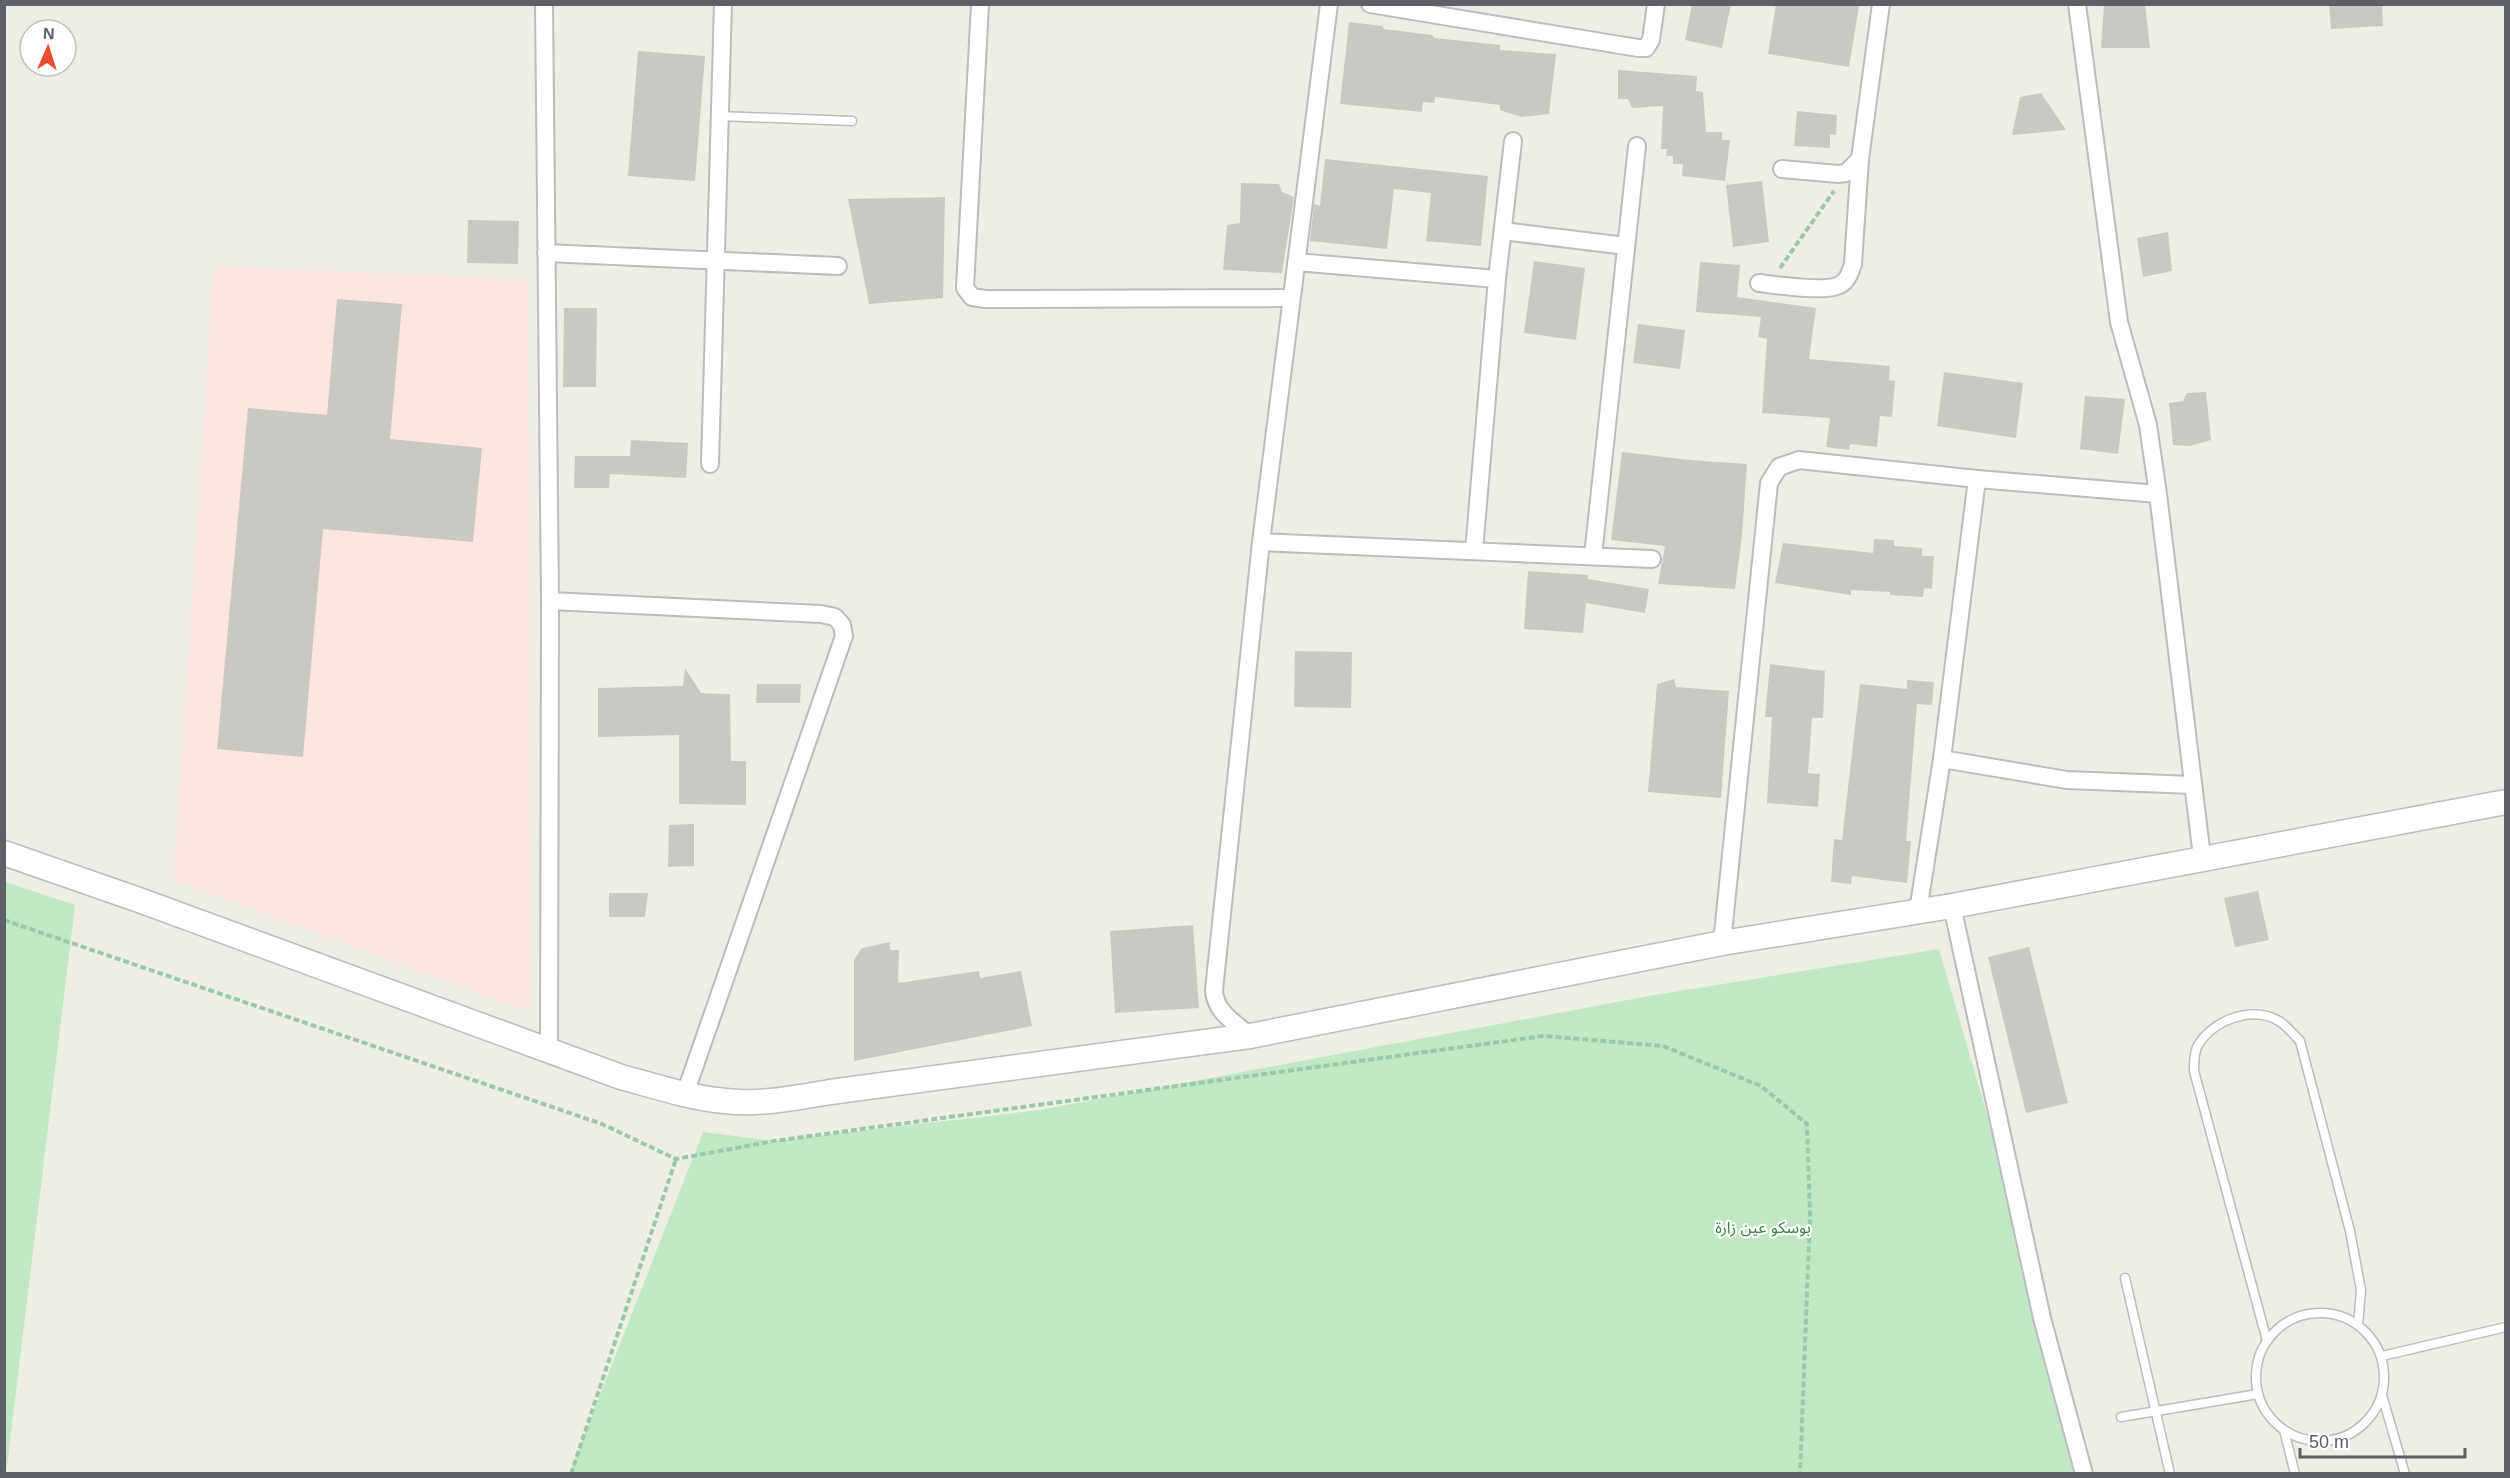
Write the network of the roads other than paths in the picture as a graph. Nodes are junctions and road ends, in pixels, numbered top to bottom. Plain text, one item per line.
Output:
1 (544, 4) edge
2 (723, 4) edge
3 (980, 4) edge
4 (1329, 4) edge
5 (1370, 4) edge
6 (1656, 4) edge
7 (1881, 4) edge
8 (2077, 4) edge
9 (719, 116) junction
10 (852, 121) dead end
11 (1513, 141) dead end
12 (1637, 146) dead end
13 (1860, 159) junction
14 (1782, 169) dead end
15 (1503, 231) junction
16 (1626, 246) junction
17 (546, 253) junction
18 (714, 260) junction
19 (1296, 262) junction
20 (838, 266) dead end
21 (1497, 279) junction
22 (1764, 284) road end
23 (1292, 298) junction
24 (710, 464) dead end
25 (1977, 479) junction
26 (2158, 494) junction
27 (1261, 542) junction
28 (1474, 551) junction
29 (1593, 556) junction
30 (1652, 559) dead end
31 (550, 601) junction
32 (1942, 759) junction
33 (2192, 785) junction
34 (2505, 802) edge
35 (4, 853) edge
36 (2202, 857) junction
37 (1952, 906) junction
38 (1918, 910) junction
39 (1722, 943) junction
40 (1250, 1036) junction
41 (549, 1052) junction
42 (685, 1094) junction
43 (2125, 1278) dead end
44 (2358, 1326) junction
45 (2505, 1327) edge
46 (2267, 1341) junction
47 (2382, 1356) junction
48 (2258, 1394) junction
49 (2382, 1395) junction
50 (2157, 1410) junction
51 (2121, 1417) dead end
52 (2284, 1430) junction
53 (2084, 1473) edge
54 (2170, 1473) edge
55 (2295, 1473) edge
56 (2405, 1473) edge

1 - 17 street
2 - 9 street
3 - 23 street
4 - 19 street
5 - 6 street
7 - 13 street
8 - 26 street
9 - 10 lane
9 - 18 street
11 - 15 street
12 - 16 street
13 - 14 street
13 - 22 street
15 - 16 street
15 - 21 street
16 - 29 street
17 - 18 street
17 - 31 street
18 - 20 street
18 - 24 street
19 - 21 street
19 - 23 street
21 - 28 street
23 - 27 street
25 - 26 street
25 - 32 street
25 - 39 street
26 - 33 street
27 - 28 street
27 - 40 street
28 - 29 street
29 - 30 street
31 - 41 street
31 - 42 street
32 - 33 street
32 - 38 street
33 - 36 street
34 - 36 main road
35 - 41 main road
36 - 37 main road
37 - 38 main road
37 - 53 street
38 - 39 main road
39 - 40 main road
40 - 42 main road
41 - 42 main road
43 - 50 lane
44 - 46 lane
44 - 46 lane
44 - 47 lane
45 - 47 lane
46 - 48 lane
47 - 49 lane
48 - 50 lane
48 - 52 lane
49 - 52 lane
49 - 56 lane
50 - 51 lane
50 - 54 lane
52 - 55 lane

